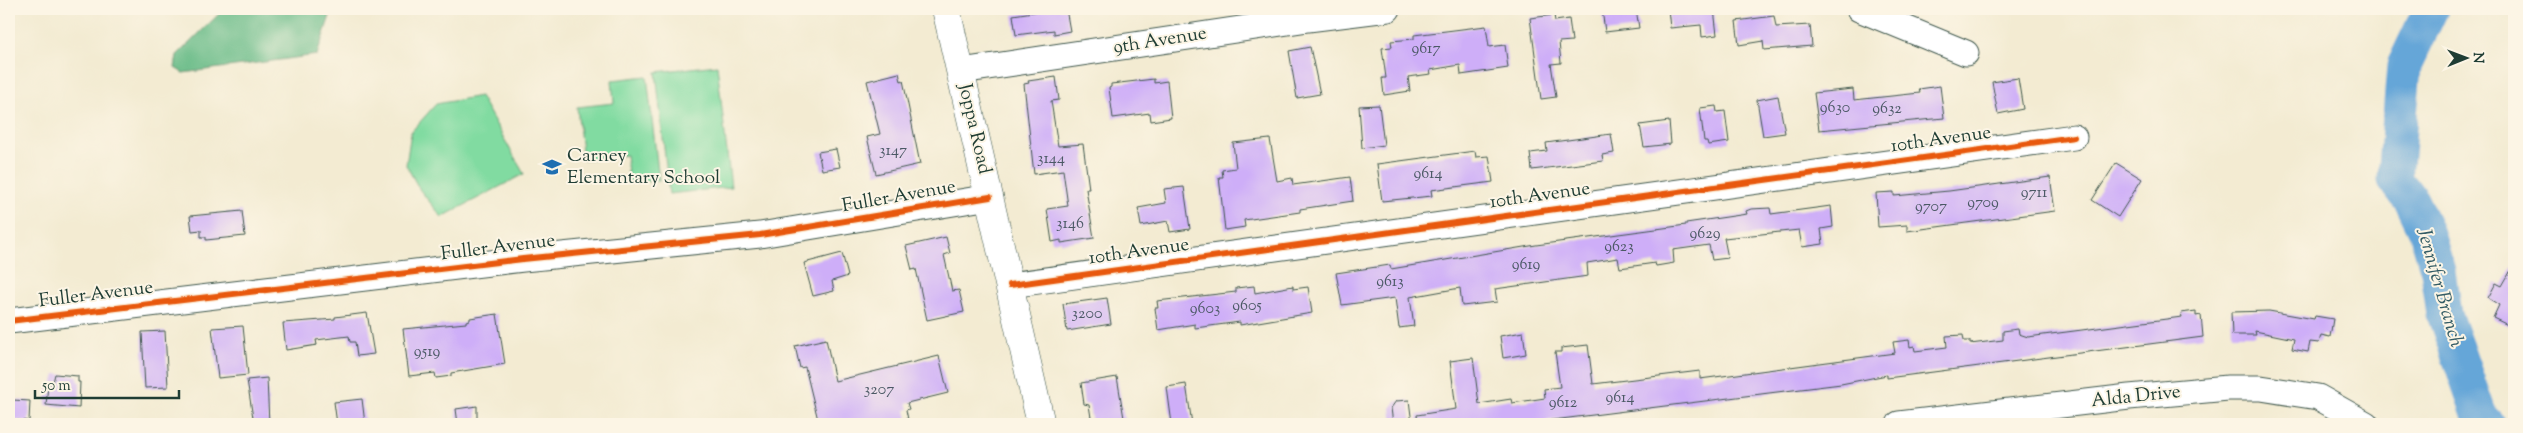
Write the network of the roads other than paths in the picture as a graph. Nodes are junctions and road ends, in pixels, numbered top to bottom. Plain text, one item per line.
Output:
1 (946, 9) edge
2 (1388, 9) edge
3 (1859, 9) edge
4 (1966, 53) dead end
5 (961, 71) junction
6 (2074, 137) dead end
7 (990, 197) junction
8 (1010, 285) junction
9 (9, 321) edge
10 (1041, 424) edge
11 (1899, 424) edge
12 (2366, 424) edge

1 - 5 main road, Joppa Road
2 - 5 street, 9th Avenue
3 - 4 street
5 - 7 main road, Joppa Road
6 - 8 street, 10th Avenue
7 - 8 main road, Joppa Road
7 - 9 street, Fuller Avenue
8 - 10 main road, Joppa Road
11 - 12 street, Alda Drive

